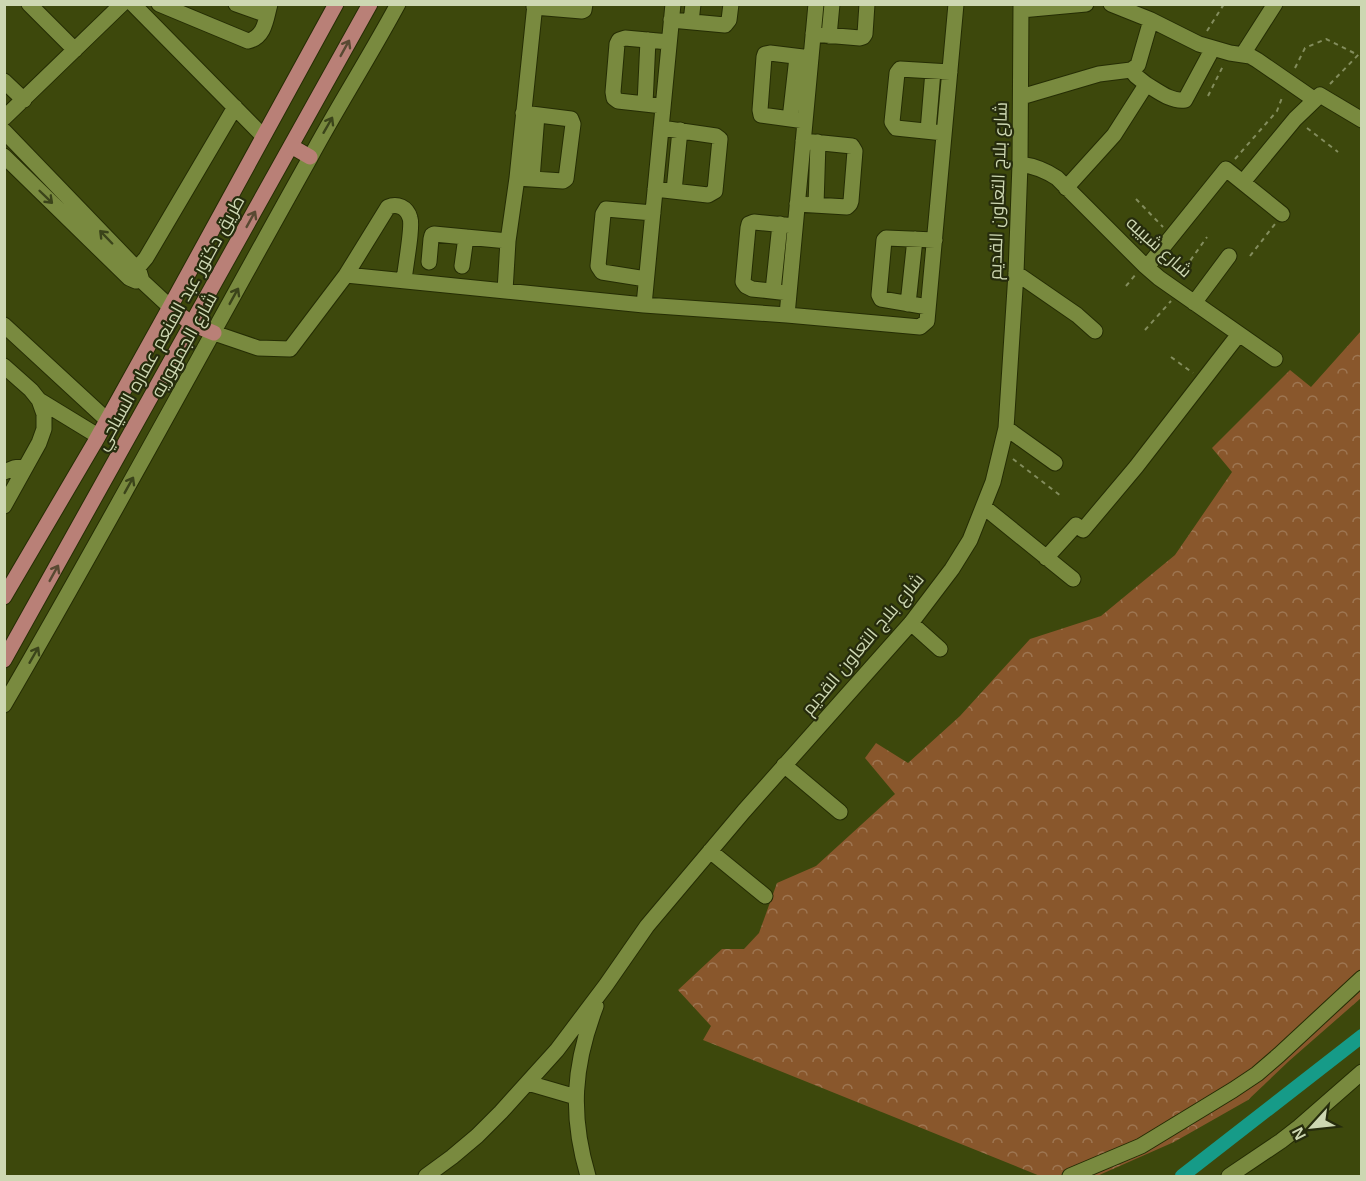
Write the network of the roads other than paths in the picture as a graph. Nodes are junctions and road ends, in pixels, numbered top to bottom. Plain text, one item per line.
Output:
1 (29, 4) edge
2 (122, 4) edge
3 (133, 4) edge
4 (159, 4) edge
5 (236, 4) edge
6 (336, 4) edge
7 (370, 4) edge
8 (398, 4) edge
9 (585, 4) edge
10 (673, 4) edge
11 (693, 4) edge
12 (731, 4) edge
13 (816, 4) edge
14 (832, 4) edge
15 (867, 4) edge
16 (956, 4) edge
17 (1086, 4) edge
18 (1111, 4) edge
19 (1275, 4) edge
20 (535, 6) edge
21 (1021, 7) edge
22 (268, 10) edge
23 (671, 20) junction
24 (1152, 20) junction
25 (691, 22) junction
26 (813, 34) junction
27 (830, 36) junction
28 (648, 40) junction
29 (669, 42) junction
30 (1206, 46) junction
31 (75, 50) junction
32 (1236, 53) junction
33 (804, 57) junction
34 (933, 70) junction
35 (1131, 70) junction
36 (950, 72) junction
37 (4, 81) edge
38 (1146, 84) junction
39 (1021, 97) junction
40 (1317, 97) junction
41 (24, 100) junction
42 (645, 104) junction
43 (663, 106) junction
44 (235, 107) junction
45 (530, 114) junction
46 (4, 118) edge
47 (797, 120) junction
48 (1362, 120) edge
49 (661, 128) junction
50 (680, 130) junction
51 (4, 131) edge
52 (928, 131) junction
53 (944, 133) junction
54 (263, 136) junction
55 (811, 141) junction
56 (291, 146) junction
57 (4, 156) edge
58 (310, 157) junction
59 (1020, 164) junction
60 (524, 179) junction
61 (1243, 182) junction
62 (1066, 188) junction
63 (655, 189) junction
64 (674, 191) junction
65 (797, 204) junction
66 (816, 205) junction
67 (652, 213) junction
68 (1282, 214) road end
69 (788, 225) junction
70 (466, 237) junction
71 (915, 239) junction
72 (935, 240) junction
73 (508, 241) junction
74 (1229, 256) dead end
75 (429, 262) dead end
76 (462, 266) dead end
77 (1147, 267) junction
78 (1016, 273) junction
79 (346, 275) junction
80 (136, 276) junction
81 (646, 279) junction
82 (404, 281) junction
83 (504, 291) junction
84 (773, 291) junction
85 (789, 293) junction
86 (1194, 303) junction
87 (908, 304) junction
88 (644, 305) junction
89 (170, 307) junction
90 (928, 307) junction
91 (787, 315) junction
92 (192, 324) junction
93 (4, 325) edge
94 (1095, 331) dead end
95 (214, 333) junction
96 (1239, 334) junction
97 (1275, 359) dead end
98 (4, 366) edge
99 (39, 400) junction
100 (107, 420) junction
101 (1006, 428) junction
102 (96, 439) junction
103 (120, 455) junction
104 (1055, 463) dead end
105 (27, 466) junction
106 (4, 472) edge
107 (4, 506) edge
108 (984, 507) junction
109 (1046, 558) junction
110 (1073, 579) dead end
111 (4, 597) edge
112 (911, 623) junction
113 (940, 650) dead end
114 (4, 660) edge
115 (4, 705) edge
116 (784, 765) junction
117 (840, 812) dead end
118 (710, 851) junction
119 (765, 896) dead end
120 (1362, 978) edge
121 (606, 985) junction
122 (1362, 1072) edge
123 (528, 1083) junction
124 (576, 1097) junction
125 (426, 1176) edge
126 (588, 1176) edge
127 (1071, 1176) edge
128 (1229, 1176) edge

1 - 31 street
2 - 31 street
3 - 44 street
4 - 22 street
5 - 22 street
6 - 54 main road, طريق دكتور عبد المنعم عماره السياحي
56 -> 7 main road, طريق دكتور عبد المنعم عماره السياحي
58 -> 8 street, شارع الجمهوريه
9 - 20 street
10 - 23 street
11 - 25 street
12 - 25 street
13 - 26 street
14 - 27 street
15 - 27 street
16 - 36 street
17 - 21 street
18 - 24 street
19 - 32 street
20 - 45 street
21 - 39 street, شارع بلاج التعاون القديم
23 - 25 street
23 - 29 street
24 - 30 street
24 - 35 street
26 - 27 street
26 - 33 street
28 - 29 street
28 - 42 street
28 - 42 street
29 - 43 street
30 - 32 street
30 - 38 street
31 - 41 street
32 - 40 street
33 - 47 street
33 - 47 street
34 - 36 street
34 - 52 street
34 - 52 street
35 - 38 street
35 - 39 street
36 - 53 street
37 - 41 street
38 - 62 street
39 - 59 street, شارع بلاج التعاون القديم
40 - 48 street
40 - 61 street
41 - 46 street
42 - 43 street
43 - 49 street
44 - 54 street
44 - 80 street
45 - 60 street
45 - 60 street
47 - 55 street
49 - 50 street
49 - 63 street
50 - 64 street
50 - 64 street
80 -> 51 street
52 - 53 street
53 - 72 street
54 - 89 main road, طريق دكتور عبد المنعم عماره السياحي
55 - 65 street
55 - 66 street
55 - 66 street
56 - 58 main road
92 -> 56 main road, طريق دكتور عبد المنعم عماره السياحي
57 -> 80 street
95 -> 58 street, شارع الجمهوريه
59 - 62 street, شارع شبيبه
59 - 78 street, شارع بلاج التعاون القديم
60 - 73 street
61 - 68 street
61 - 77 street
62 - 77 street, شارع شبيبه
63 - 64 street
63 - 67 street
65 - 66 street
65 - 69 street
67 - 81 street
67 - 81 street
69 - 84 street
69 - 84 street
69 - 85 street
70 - 73 street
70 - 75 street
70 - 76 street
71 - 72 street
71 - 87 street
71 - 87 street
72 - 90 street
73 - 83 street
74 - 86 street
77 - 86 street, شارع شبيبه
78 - 94 street
78 - 101 street, شارع بلاج التعاون القديم
79 - 82 street
79 - 82 street
79 - 95 street
80 - 89 street
81 - 88 street
82 - 83 street
83 - 88 street
84 - 85 street
85 - 91 street
86 - 96 street, شارع شبيبه
87 - 90 street
88 - 91 street
89 - 92 main road
89 - 100 main road, طريق دكتور عبد المنعم عماره السياحي
90 - 91 street
92 - 95 main road
92 - 103 main road, طريق دكتور عبد المنعم عماره السياحي
93 - 100 street
115 -> 95 street, شارع الجمهوريه
96 - 97 street, شارع شبيبه
96 - 109 street
98 - 99 street
99 - 102 street
99 - 105 street
100 - 102 main road, طريق دكتور عبد المنعم عماره السياحي
101 - 104 street
101 - 108 street, شارع بلاج التعاون القديم
102 - 103 main road
102 - 111 main road, طريق دكتور عبد المنعم عماره السياحي
114 -> 103 main road, طريق دكتور عبد المنعم عماره السياحي
105 - 106 street
105 - 107 street
108 - 109 street
108 - 112 street, شارع بلاج التعاون القديم
109 - 110 street
112 - 113 street
112 - 116 street, شارع بلاج التعاون القديم
116 - 117 street
116 - 118 street, شارع بلاج التعاون القديم
118 - 119 street
118 - 121 street, شارع بلاج التعاون القديم
120 - 127 street
121 - 123 street, شارع بلاج التعاون القديم
121 - 124 street
122 - 128 street
123 - 124 street
123 - 125 street, شارع بلاج التعاون القديم
124 - 126 street

